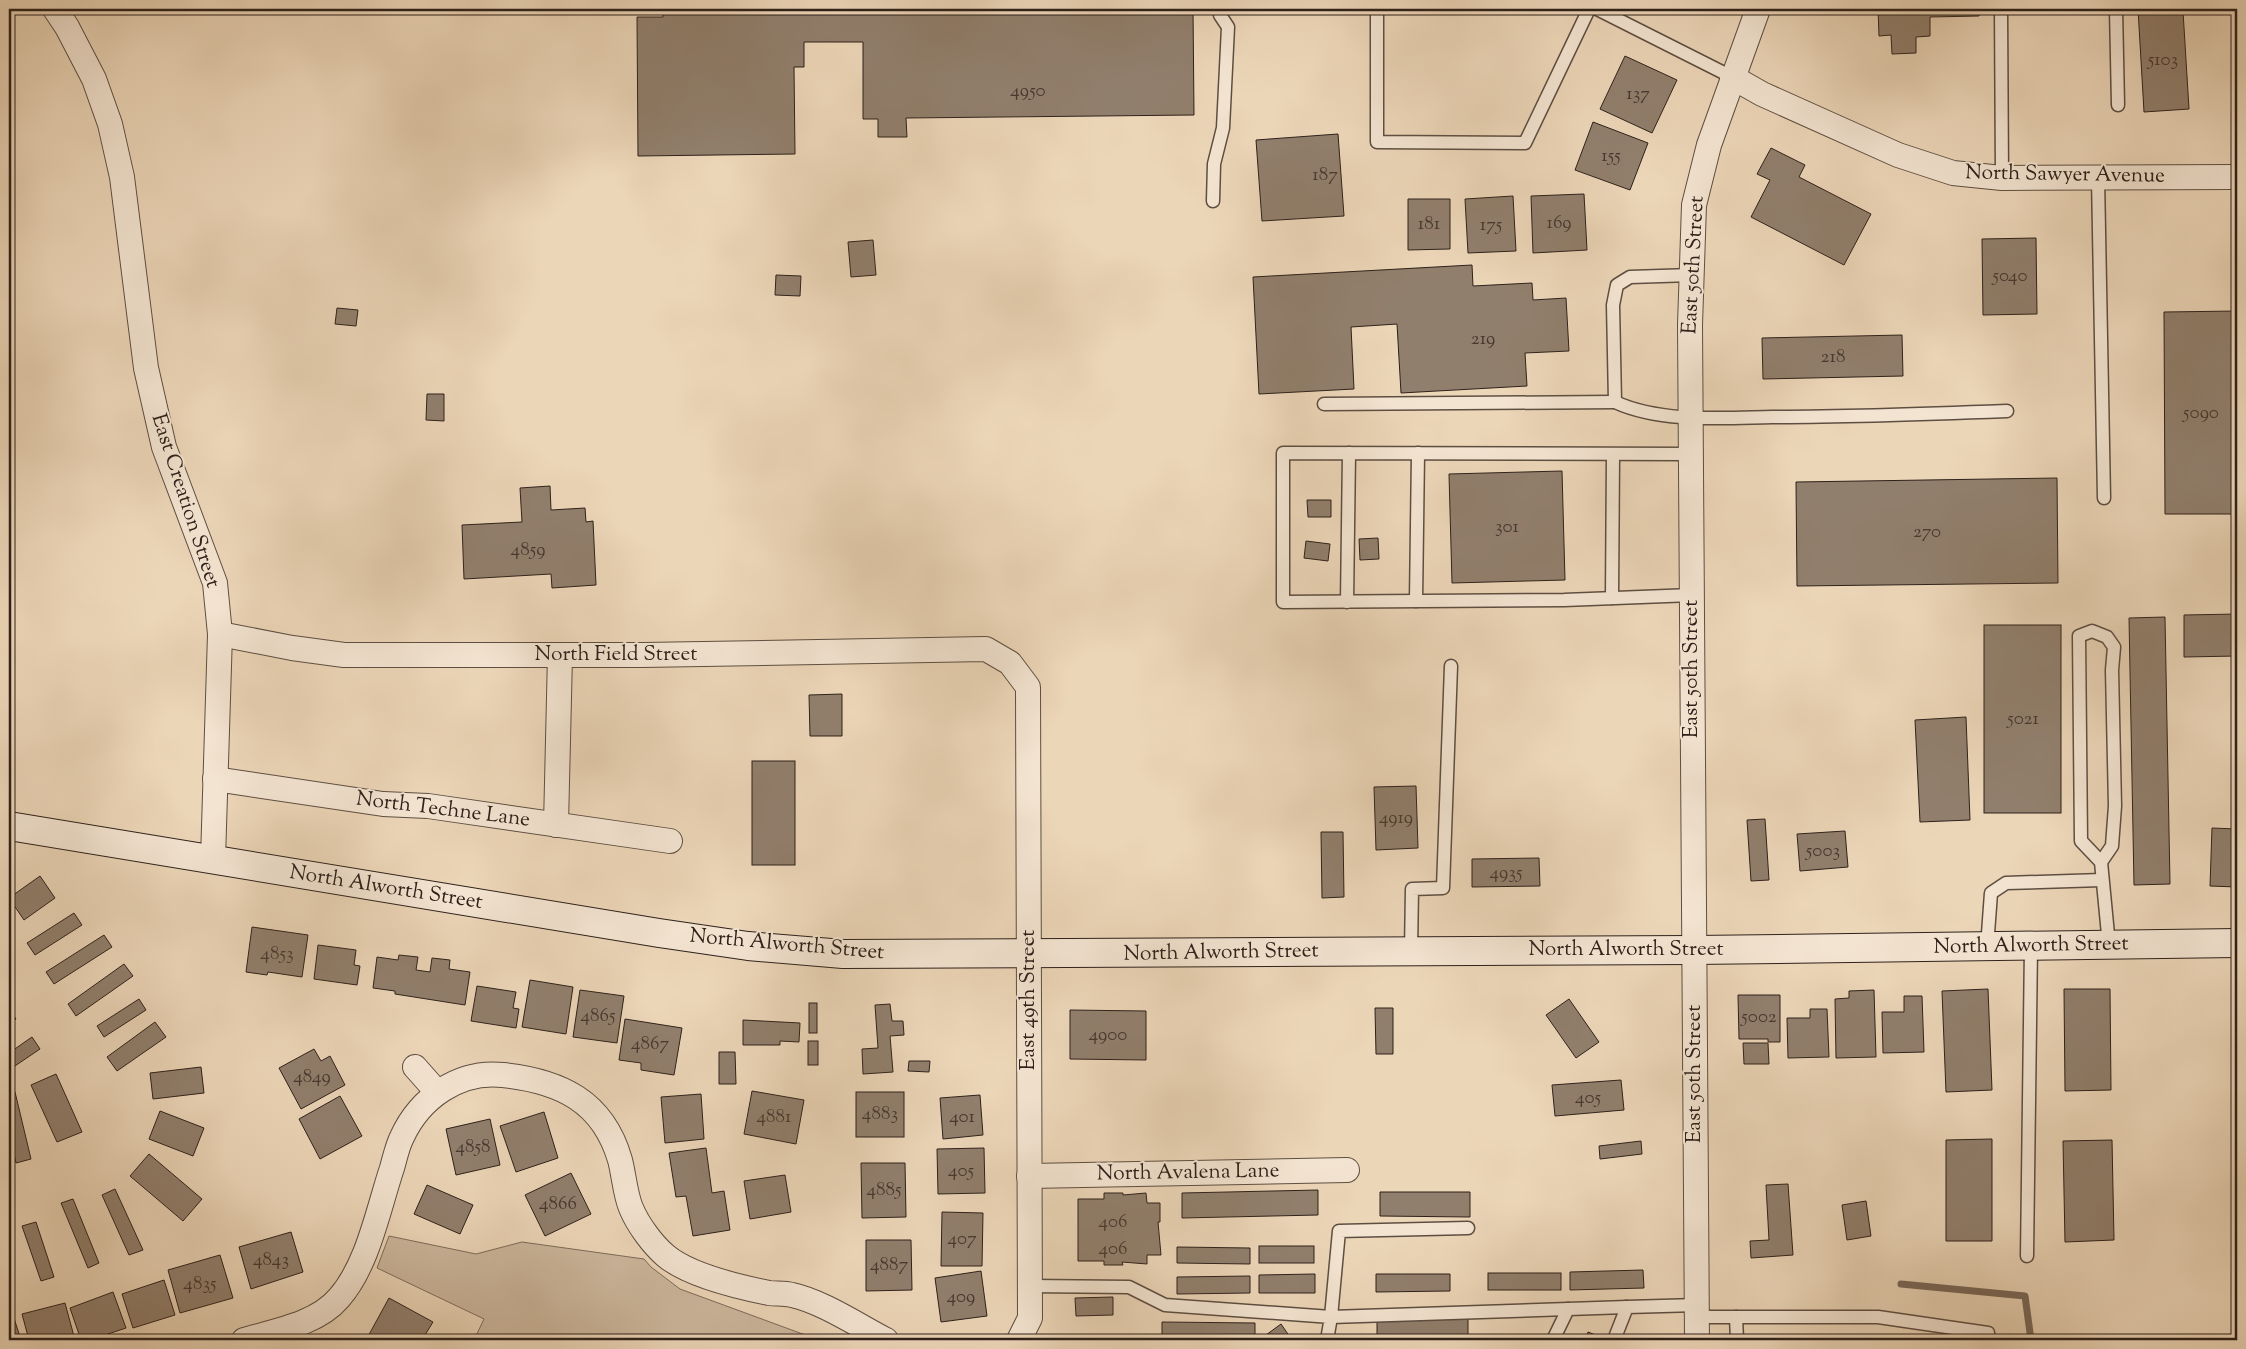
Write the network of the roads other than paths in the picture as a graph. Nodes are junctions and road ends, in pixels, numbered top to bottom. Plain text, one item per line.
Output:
1 (55, 9) edge
2 (1220, 9) edge
3 (1377, 9) edge
4 (1589, 9) edge
5 (1597, 9) edge
6 (1758, 9) edge
7 (2001, 9) edge
8 (2116, 9) edge
9 (1732, 77) junction
10 (2118, 105) dead end
11 (2237, 176) edge
12 (2002, 178) junction
13 (2098, 178) junction
14 (1213, 200) dead end
15 (1692, 275) junction
16 (1615, 402) junction
17 (1324, 404) dead end
18 (2007, 412) dead end
19 (1690, 418) junction
20 (1349, 453) junction
21 (1418, 453) junction
22 (1691, 454) junction
23 (1613, 455) junction
24 (2104, 498) dead end
25 (1692, 595) junction
26 (1612, 598) junction
27 (1416, 601) junction
28 (1347, 602) junction
29 (220, 634) junction
30 (560, 655) junction
31 (1010, 663) joint
32 (1451, 666) dead end
33 (216, 779) junction
34 (556, 824) junction
35 (9, 826) edge
36 (670, 841) dead end
37 (212, 859) junction
38 (2101, 862) junction
39 (2102, 880) junction
40 (2237, 943) edge
41 (2109, 945) junction
42 (1987, 946) junction
43 (2030, 946) junction
44 (1411, 950) junction
45 (1694, 950) junction
46 (1029, 955) junction
47 (415, 1067) dead end
48 (437, 1092) junction
49 (1347, 1170) dead end
50 (1029, 1176) junction
51 (1468, 1228) dead end
52 (2027, 1256) dead end
53 (1030, 1286) junction
54 (1627, 1307) junction
55 (1568, 1309) junction
56 (1697, 1311) junction
57 (1331, 1317) junction
58 (1736, 1317) junction
59 (244, 1340) edge
60 (886, 1340) edge
61 (1019, 1340) edge
62 (1327, 1340) edge
63 (1553, 1340) edge
64 (1614, 1340) edge
65 (1697, 1340) edge
66 (1737, 1340) edge
67 (1989, 1340) edge

1 - 29 street, East Creation Street
2 - 14 lane
3 - 4 lane
5 - 9 lane
6 - 9 street, East 50th Street
7 - 12 lane
8 - 10 lane
9 - 12 street, North Sawyer Avenue
9 - 15 street, East 50th Street
11 - 13 street, North Sawyer Avenue
12 - 13 street, North Sawyer Avenue
13 - 24 lane
15 - 16 lane
15 - 19 street, East 50th Street
16 - 17 lane
16 - 19 lane
18 - 19 lane
19 - 22 street, East 50th Street
20 - 21 lane
20 - 28 lane
20 - 28 lane
21 - 23 lane
21 - 27 lane
22 - 23 lane
22 - 25 street, East 50th Street
23 - 26 lane
25 - 26 lane
25 - 45 street, East 50th Street
26 - 27 lane
27 - 28 lane
29 - 30 street, North Field Street
29 - 33 street, East Creation Street
30 - 31 street, North Field Street
30 - 34 street
31 - 46 street, East 49th Street
32 - 44 lane
33 - 34 street, North Techne Lane
33 - 37 street, East Creation Street
34 - 36 street, North Techne Lane
35 - 37 street, North Alworth Street
37 - 46 street, North Alworth Street
38 - 38 lane
38 - 39 lane
39 - 41 lane
39 - 42 lane
40 - 41 street, North Alworth Street
41 - 43 street, North Alworth Street
42 - 43 street, North Alworth Street
42 - 45 street, North Alworth Street
43 - 52 lane
44 - 45 street, North Alworth Street
44 - 46 street, North Alworth Street
45 - 56 street, East 50th Street
46 - 50 street, East 49th Street
47 - 48 street
48 - 59 street
48 - 60 street
49 - 50 street, North Avalena Lane
50 - 53 street, East 49th Street
51 - 57 lane
53 - 57 lane
53 - 61 street, East 49th Street
54 - 55 lane
54 - 56 lane
54 - 64 lane
55 - 57 lane
55 - 63 lane
56 - 58 lane
56 - 65 street, East 50th Street
57 - 62 lane
58 - 66 lane
58 - 67 lane

